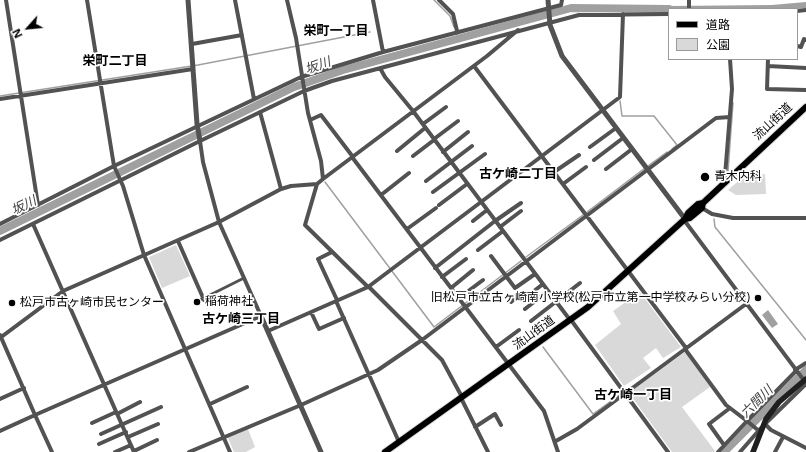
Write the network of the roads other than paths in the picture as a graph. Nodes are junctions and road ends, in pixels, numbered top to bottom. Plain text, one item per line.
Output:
1 (6, 0) edge
2 (87, 0) edge
3 (188, 0) edge
4 (235, 0) edge
5 (287, 0) edge
6 (373, 0) edge
7 (439, 0) edge
8 (548, 0) edge
9 (562, 0) edge
10 (548, 9) junction
11 (624, 14) junction
12 (668, 14) edge
13 (549, 21) junction
14 (518, 30) junction
15 (457, 31) junction
16 (242, 35) junction
17 (806, 40) edge
18 (192, 44) junction
19 (798, 46) edge
20 (383, 52) junction
21 (730, 60) edge
22 (768, 60) edge
23 (474, 66) junction
24 (768, 66) junction
25 (193, 67) junction
26 (380, 68) junction
27 (806, 68) edge
28 (301, 78) junction
29 (100, 81) junction
30 (304, 90) junction
31 (806, 90) edge
32 (20, 94) junction
33 (0, 99) edge
34 (254, 100) junction
35 (446, 107) dead end
36 (806, 107) edge
37 (602, 110) junction
38 (413, 111) junction
39 (260, 112) junction
40 (730, 117) junction
41 (310, 120) junction
42 (458, 121) dead end
43 (424, 126) junction
44 (198, 127) junction
45 (616, 128) junction
46 (468, 132) dead end
47 (623, 138) junction
48 (200, 140) junction
49 (434, 140) junction
50 (472, 146) dead end
51 (590, 147) dead end
52 (632, 150) junction
53 (397, 151) dead end
54 (443, 152) junction
55 (485, 154) dead end
56 (579, 155) dead end
57 (413, 156) dead end
58 (542, 156) junction
59 (352, 157) junction
60 (594, 160) dead end
61 (451, 162) junction
62 (114, 166) junction
63 (586, 167) dead end
64 (606, 168) dead end
65 (647, 170) junction
66 (554, 172) junction
67 (409, 173) dead end
68 (459, 173) junction
69 (323, 179) junction
70 (120, 180) junction
71 (728, 180) junction
72 (426, 181) dead end
73 (317, 184) junction
74 (467, 184) junction
75 (563, 184) junction
76 (281, 189) junction
77 (433, 192) dead end
78 (381, 195) junction
79 (481, 202) junction
80 (521, 203) dead end
81 (38, 205) junction
82 (702, 205) junction
83 (487, 210) junction
84 (521, 210) dead end
85 (587, 216) junction
86 (806, 218) edge
87 (684, 220) junction
88 (473, 221) dead end
89 (495, 221) junction
90 (219, 222) junction
91 (0, 224) edge
92 (33, 224) junction
93 (500, 227) junction
94 (407, 229) junction
95 (503, 231) junction
96 (0, 240) edge
97 (178, 241) junction
98 (420, 247) junction
99 (478, 250) dead end
100 (332, 252) junction
101 (144, 255) junction
102 (491, 256) dead end
103 (466, 259) dead end
104 (526, 262) junction
105 (436, 268) junction
106 (474, 270) dead end
107 (629, 271) junction
108 (535, 274) junction
109 (442, 277) junction
110 (506, 277) junction
111 (244, 278) junction
112 (483, 280) dead end
113 (580, 283) dead end
114 (542, 284) junction
115 (368, 287) junction
116 (450, 288) junction
117 (63, 290) junction
118 (548, 291) junction
119 (459, 298) junction
120 (202, 300) joint
121 (336, 301) junction
122 (511, 302) dead end
123 (556, 302) junction
124 (746, 304) junction
125 (466, 307) junction
126 (525, 309) dead end
127 (311, 312) junction
128 (261, 316) junction
129 (344, 318) junction
130 (570, 320) junction
131 (531, 321) dead end
132 (519, 330) dead end
133 (268, 331) junction
134 (0, 337) edge
135 (422, 340) junction
136 (496, 347) junction
137 (185, 349) junction
138 (686, 349) junction
139 (806, 363) edge
140 (509, 364) junction
141 (796, 370) junction
142 (370, 374) junction
143 (805, 381) edge
144 (105, 385) junction
145 (248, 387) dead end
146 (24, 388) junction
147 (624, 394) junction
148 (461, 397) junction
149 (0, 399) edge
150 (140, 402) dead end
151 (210, 404) junction
152 (301, 405) junction
153 (161, 408) dead end
154 (730, 408) junction
155 (117, 413) junction
156 (35, 415) junction
157 (748, 421) junction
158 (92, 423) dead end
159 (158, 424) dead end
160 (502, 424) dead end
161 (765, 424) junction
162 (122, 425) junction
163 (475, 427) junction
164 (758, 430) junction
165 (0, 431) edge
166 (126, 432) junction
167 (101, 434) dead end
168 (128, 437) junction
169 (224, 437) junction
170 (783, 437) junction
171 (158, 440) dead end
172 (556, 441) junction
173 (399, 442) junction
174 (99, 444) dead end
175 (131, 445) junction
176 (724, 445) junction
177 (806, 448) edge
178 (134, 451) edge
179 (52, 452) edge
180 (115, 452) edge
181 (189, 452) edge
182 (230, 452) edge
183 (322, 452) edge
184 (385, 452) edge
185 (488, 452) edge
186 (558, 452) edge
187 (668, 452) edge
188 (718, 452) edge
189 (740, 452) edge
190 (753, 452) edge
191 (775, 452) edge

1 - 32 street
2 - 29 street
3 - 18 street
4 - 16 street
5 - 28 street
6 - 20 street
7 - 15 street
8 - 10 street
9 - 10 street
10 - 13 street
10 - 15 street
11 - 12 street
11 - 13 street
11 - 37 street
13 - 14 street
13 - 37 street
14 - 23 street
14 - 26 street
15 - 20 street
16 - 18 street
16 - 34 street
17 - 19 street
18 - 25 street
20 - 28 street
21 - 40 street
22 - 24 street
23 - 38 street
23 - 58 street
24 - 27 street
24 - 31 street
25 - 29 street
25 - 44 street
26 - 30 street
26 - 38 street
28 - 30 street
28 - 34 street
29 - 32 street
29 - 62 street
30 - 39 street
30 - 41 street
32 - 33 street
32 - 81 street
34 - 44 street
35 - 43 street
36 - 71 main road, 流山街道
37 - 45 street
37 - 58 street
38 - 43 street
38 - 59 street
39 - 48 street
39 - 76 street
40 - 65 street
40 - 71 street
41 - 59 street
41 - 69 street
42 - 49 street
43 - 49 street
43 - 53 street
44 - 48 street
44 - 62 street
45 - 47 street
45 - 51 street
46 - 54 street
47 - 52 street
47 - 60 street
48 - 70 street
48 - 90 street
49 - 54 street
49 - 57 street
50 - 61 street
52 - 64 street
52 - 65 street
54 - 61 street
55 - 68 street
56 - 66 street
58 - 66 street
58 - 79 street
59 - 69 street
59 - 78 street
61 - 68 street
61 - 72 street
62 - 70 street
62 - 81 street
63 - 75 street
65 - 85 street
65 - 87 street
66 - 75 street
67 - 78 street
68 - 74 street
68 - 77 street
69 - 73 street
70 - 92 street
70 - 101 street
71 - 82 main road, 流山街道
73 - 76 street
73 - 100 street
74 - 79 street
74 - 94 street
75 - 85 street
76 - 90 street
78 - 94 street
79 - 83 street
79 - 98 street
80 - 89 street
81 - 91 street
82 - 86 street
82 - 87 main road, 流山街道
83 - 88 street
83 - 89 street
84 - 93 street
85 - 104 street
85 - 107 street
87 - 107 main road, 流山街道
87 - 124 street
89 - 93 street
89 - 105 street
90 - 97 street
90 - 111 street
92 - 96 street
92 - 117 street
93 - 95 street
94 - 98 street
95 - 99 street
95 - 104 street
97 - 101 street
97 - 120 street
98 - 105 street
98 - 115 street
100 - 115 street
100 - 121 street
101 - 117 street
101 - 137 street
102 - 110 street
103 - 109 street
104 - 108 street
104 - 110 street
105 - 109 street
106 - 116 street
107 - 130 main road, 流山街道
107 - 138 street
108 - 110 street
108 - 114 street
109 - 116 street
110 - 125 street
111 - 120 street
111 - 128 street
112 - 119 street
113 - 123 street
114 - 118 street
114 - 122 street
115 - 121 street
115 - 135 street
116 - 119 street
117 - 134 street
117 - 144 street
118 - 123 street
118 - 126 street
119 - 125 street
121 - 127 street
121 - 129 street
123 - 130 street
123 - 131 street
124 - 138 street
124 - 141 street
125 - 135 street
125 - 136 street
127 - 129 street
127 - 133 street
128 - 133 street
128 - 137 street
129 - 142 street
130 - 140 main road, 流山街道
130 - 147 street
132 - 136 street
133 - 152 street
134 - 146 street
135 - 142 street
135 - 148 street
136 - 140 street
137 - 144 street
137 - 151 street
138 - 147 street
138 - 154 street
139 - 141 street
140 - 148 main road, 流山街道
140 - 172 street
141 - 143 street
141 - 157 street
142 - 152 street
142 - 173 street
143 - 161 street
143 - 190 main road, bridge
144 - 155 street
144 - 156 street
145 - 151 street
146 - 149 street
146 - 156 street
147 - 172 street
147 - 187 street
148 - 163 street
148 - 173 main road, 流山街道
150 - 155 street
151 - 169 street
152 - 169 street
152 - 183 street
153 - 162 street
154 - 157 street
154 - 176 street
155 - 158 street
155 - 162 street
156 - 165 street
156 - 179 street
157 - 164 street
157 - 176 street
159 - 168 street
160 - 163 street
161 - 164 street
161 - 170 street
162 - 166 street
162 - 167 street
163 - 185 street
164 - 189 street
166 - 168 street
166 - 174 street
168 - 175 street
169 - 181 street
169 - 182 street
170 - 177 street
170 - 191 street
171 - 178 street
172 - 186 street
173 - 184 main road, 流山街道
175 - 178 street
175 - 180 street
176 - 188 street

